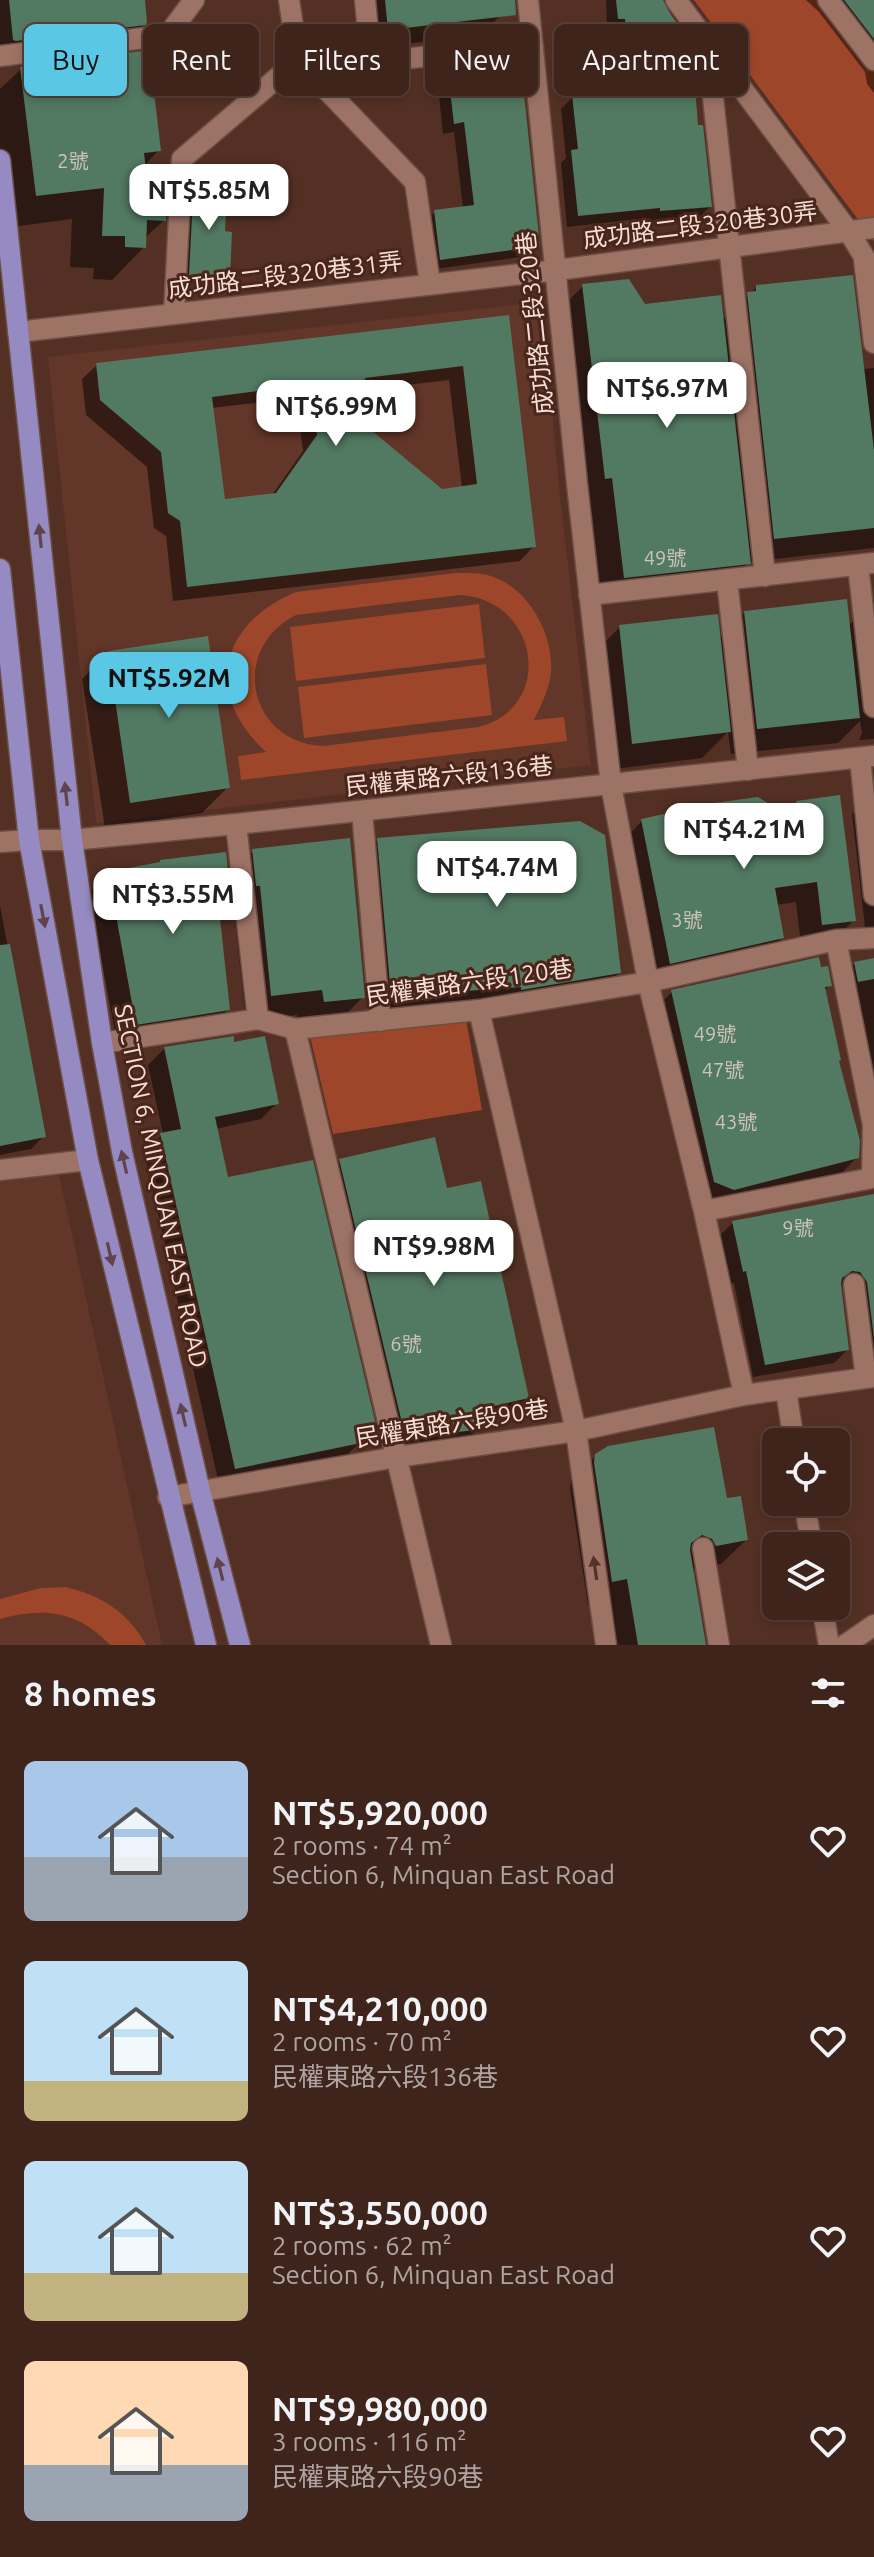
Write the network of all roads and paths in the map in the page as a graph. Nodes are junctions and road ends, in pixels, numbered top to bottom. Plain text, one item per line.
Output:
1 (194, 0) edge
2 (289, 0) edge
3 (365, 0) edge
4 (528, 0) edge
5 (676, 0) edge
6 (828, 0) edge
7 (293, 24) edge
8 (531, 24) edge
9 (694, 24) edge
10 (872, 54) edge
11 (0, 56) edge
12 (425, 57) edge
13 (275, 80) edge
14 (538, 93) edge
15 (333, 96) edge
16 (713, 96) edge
17 (747, 96) edge
18 (0, 160) edge
19 (874, 228) edge
20 (849, 232) junction
21 (730, 248) junction
22 (869, 266) edge
23 (557, 270) junction
24 (430, 284) junction
25 (174, 314) junction
26 (18, 332) junction
27 (874, 343) edge
28 (866, 564) edge
29 (0, 569) edge
30 (765, 576) junction
31 (727, 580) junction
32 (589, 595) junction
33 (874, 707) edge
34 (867, 757) edge
35 (748, 770) junction
36 (611, 785) junction
37 (362, 811) junction
38 (236, 824) junction
39 (29, 840) junction
40 (72, 840) junction
41 (0, 842) edge
42 (874, 895) edge
43 (874, 938) edge
44 (836, 940) junction
45 (648, 982) junction
46 (479, 1010) junction
47 (258, 1019) junction
48 (380, 1021) junction
49 (295, 1029) junction
50 (102, 1043) junction
51 (88, 1160) junction
52 (0, 1170) edge
53 (704, 1211) junction
54 (854, 1284) dead end
55 (870, 1378) edge
56 (786, 1390) junction
57 (744, 1395) junction
58 (792, 1428) edge
59 (576, 1431) junction
60 (397, 1457) junction
61 (200, 1491) junction
62 (168, 1497) junction
63 (703, 1548) dead end
64 (825, 1620) edge
65 (874, 1625) edge
66 (206, 1645) edge
67 (240, 1645) edge
68 (441, 1645) edge
69 (606, 1645) edge
70 (719, 1645) edge
71 (829, 1645) edge
72 (845, 1645) edge

1 - 11 street
2 - 7 street
3 - 12 street
4 - 8 street, 成功路二段320巷
5 - 9 street
6 - 10 street
13 - 25 street
14 - 23 street, 成功路二段320巷
15 - 24 street
16 - 21 street
17 - 20 street
18 - 26 main road, SECTION 6, MINQUAN EAST ROAD
19 - 20 street, 成功路二段320巷30弄
20 - 21 street, 成功路二段320巷30弄
20 - 22 street
21 - 23 street, 成功路二段320巷30弄
21 - 30 street
22 - 27 street
23 - 24 street, 成功路二段320巷31弄
23 - 32 street, 成功路二段320巷
24 - 25 street, 成功路二段320巷31弄
25 - 26 street, 成功路二段320巷31弄
40 -> 26 main road, SECTION 6, MINQUAN EAST ROAD
28 - 30 street
28 - 33 street
29 - 39 main road
30 - 31 street
31 - 32 street
31 - 35 street
32 - 36 street, 成功路二段320巷
34 - 35 street, 民權東路六段136巷
34 - 42 street
35 - 36 street, 民權東路六段136巷
36 - 37 street, 民權東路六段136巷
36 - 45 street, 成功路二段320巷
37 - 38 street, 民權東路六段136巷
37 - 48 street
38 - 40 street, 民權東路六段136巷
38 - 47 street
39 - 40 street, 民權東路六段136巷
39 - 41 street, 民權東路六段136巷
39 -> 51 main road
40 - 50 main road, SECTION 6, MINQUAN EAST ROAD
43 - 44 street, 民權東路六段120巷
44 - 45 street, 民權東路六段120巷
44 - 53 street
45 - 46 street, 民權東路六段120巷
45 - 53 street, 成功路二段320巷
46 - 48 street, 民權東路六段120巷
46 - 59 street
47 - 49 street, 民權東路六段120巷
47 - 50 street, 民權東路六段120巷
48 - 49 street, 民權東路六段120巷
49 - 60 street
61 -> 50 main road, SECTION 6, MINQUAN EAST ROAD
51 - 52 street
51 -> 62 main road
53 - 57 street, 成功路二段320巷
54 - 55 street
55 - 56 street, 民權東路六段90巷
56 - 57 street, 民權東路六段90巷
56 - 58 street
57 - 59 street, 民權東路六段90巷
59 - 60 street, 民權東路六段90巷
69 -> 59 street
60 - 61 street, 民權東路六段90巷
60 - 68 street
61 - 62 street, 民權東路六段90巷
67 -> 61 main road, SECTION 6, MINQUAN EAST ROAD
62 - 66 main road
63 - 70 street
64 - 71 street
65 - 72 street

